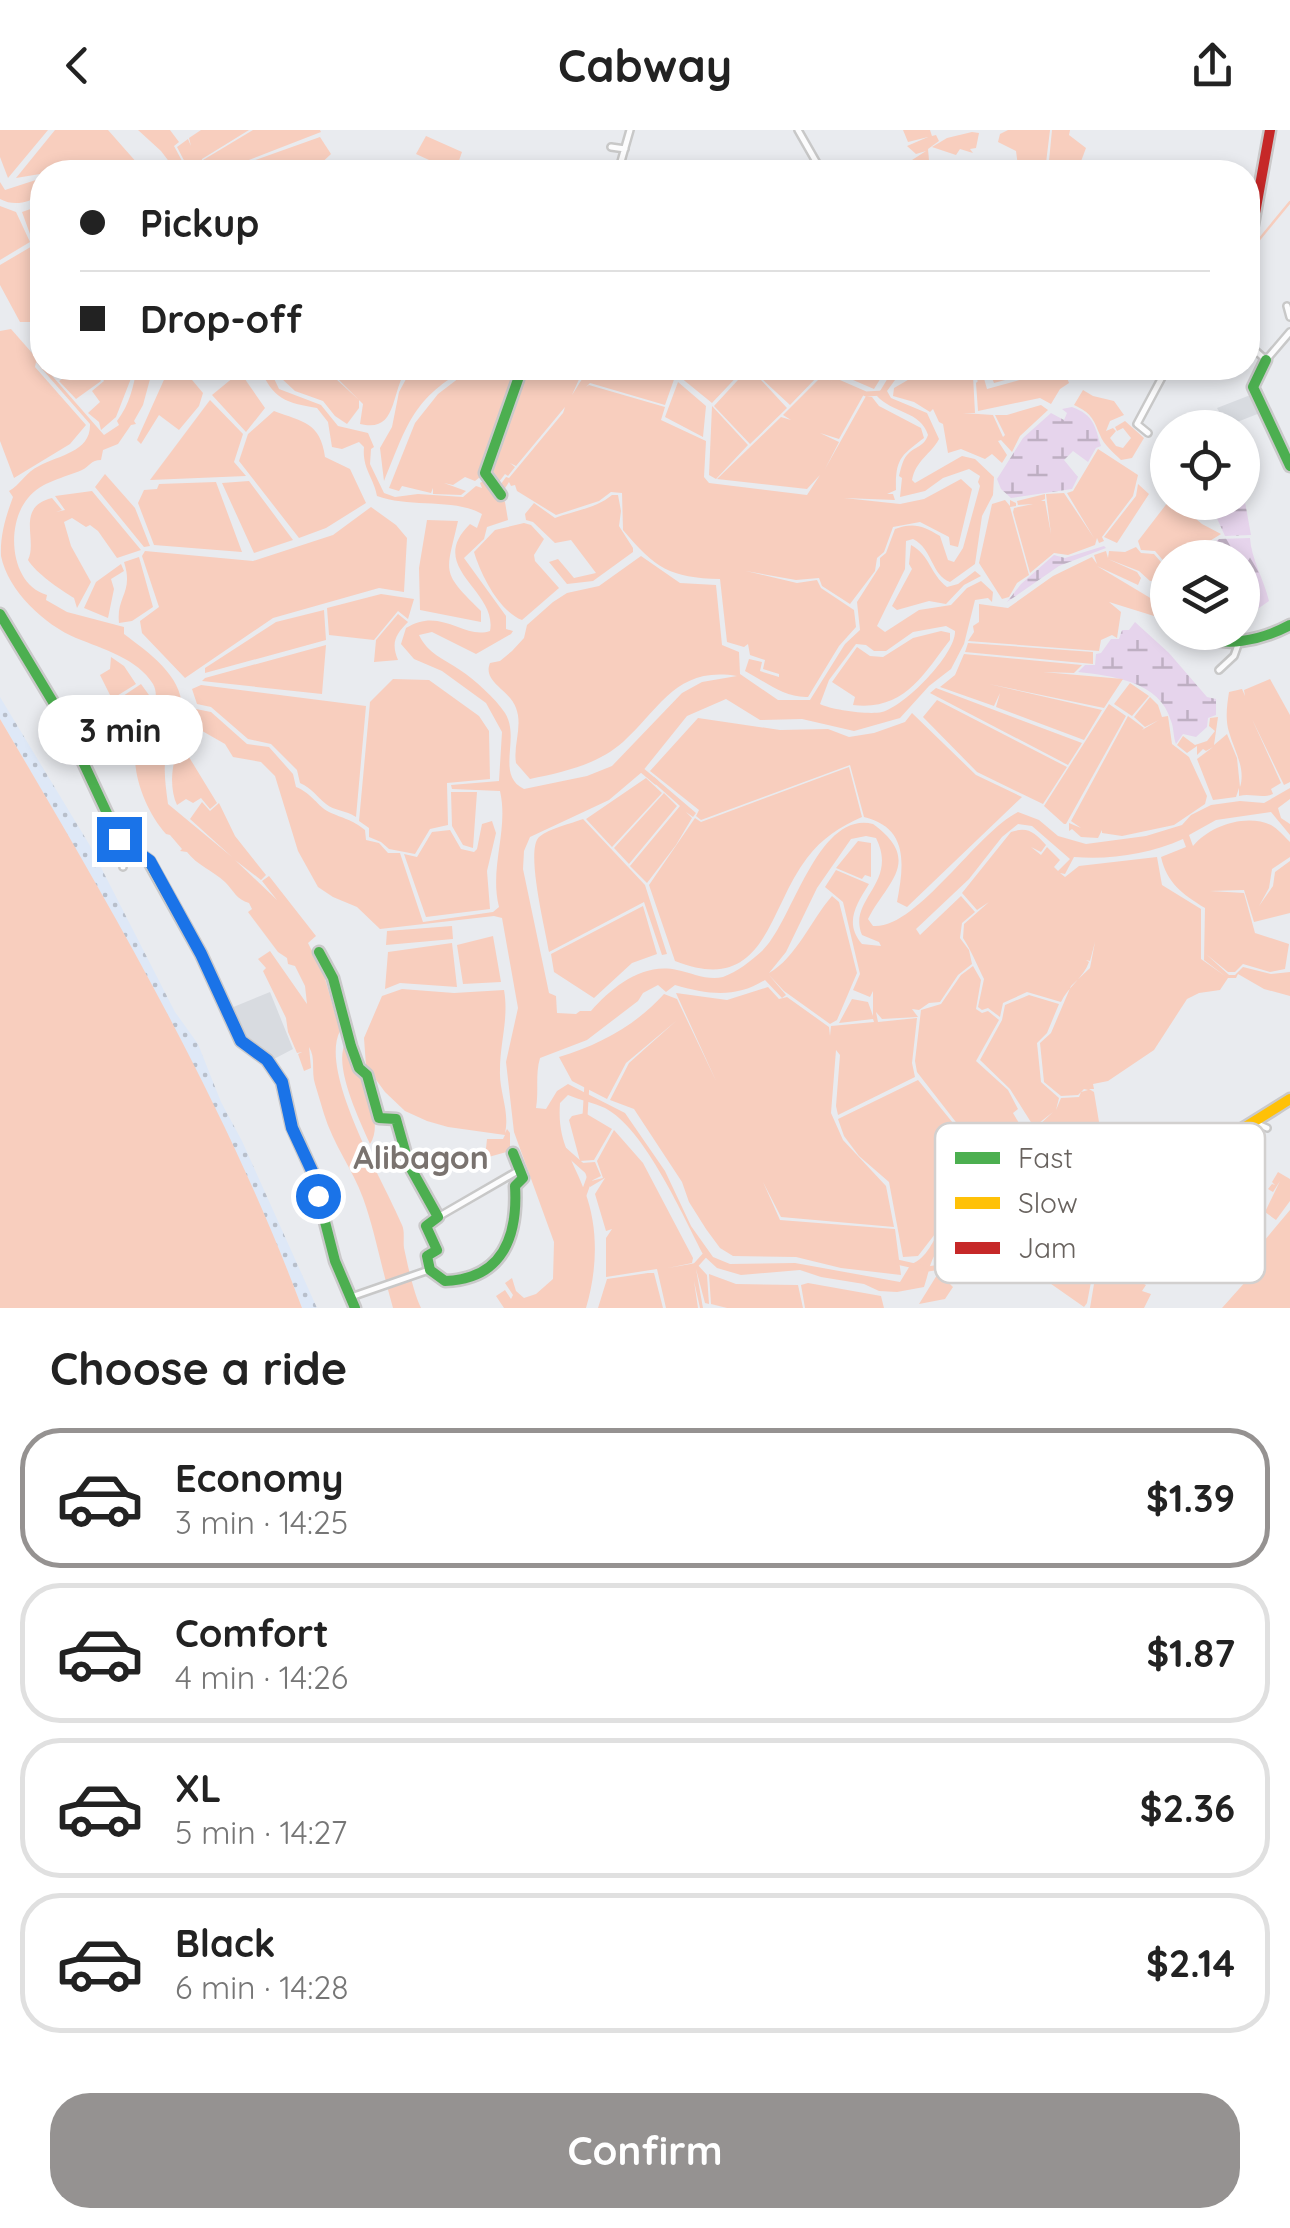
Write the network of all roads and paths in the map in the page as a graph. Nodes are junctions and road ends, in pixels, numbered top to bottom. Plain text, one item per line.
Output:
1 (630, 130) edge
2 (798, 130) edge
3 (1270, 130) edge
4 (611, 148) dead end
5 (624, 149) junction
6 (622, 160) edge
7 (815, 160) edge
8 (1260, 185) edge
9 (1287, 306) dead end
10 (1290, 317) edge
11 (1290, 332) edge
12 (1260, 355) edge
13 (1266, 360) junction
14 (1260, 372) edge
15 (518, 380) edge
16 (1161, 380) edge
17 (1256, 380) edge
18 (1148, 432) dead end
19 (1290, 466) edge
20 (500, 493) dead end
21 (0, 614) edge
22 (1290, 626) edge
23 (1260, 638) edge
24 (1236, 650) edge
25 (1219, 670) dead end
26 (98, 702) dead end
27 (62, 717) junction
28 (134, 851) junction
29 (123, 866) dead end
30 (319, 952) dead end
31 (1290, 1099) edge
32 (1253, 1122) edge
33 (1265, 1127) edge
34 (1268, 1128) dead end
35 (513, 1153) dead end
36 (521, 1170) junction
37 (438, 1216) junction
38 (425, 1271) junction
39 (353, 1303) edge

1 - 5 street
2 - 7 street
3 - 8 street
4 - 5 street
5 - 6 street
9 - 10 street
11 - 13 street
12 - 13 street
13 - 14 street
15 - 20 street
16 - 18 street
17 - 19 street
21 - 27 street
22 - 23 street
24 - 25 street
26 - 27 street
27 - 28 street
28 - 29 street
28 - 39 street
30 - 37 street
31 - 32 street
33 - 34 street
35 - 36 street
36 - 37 street
36 - 38 street
37 - 38 street
38 - 39 street

